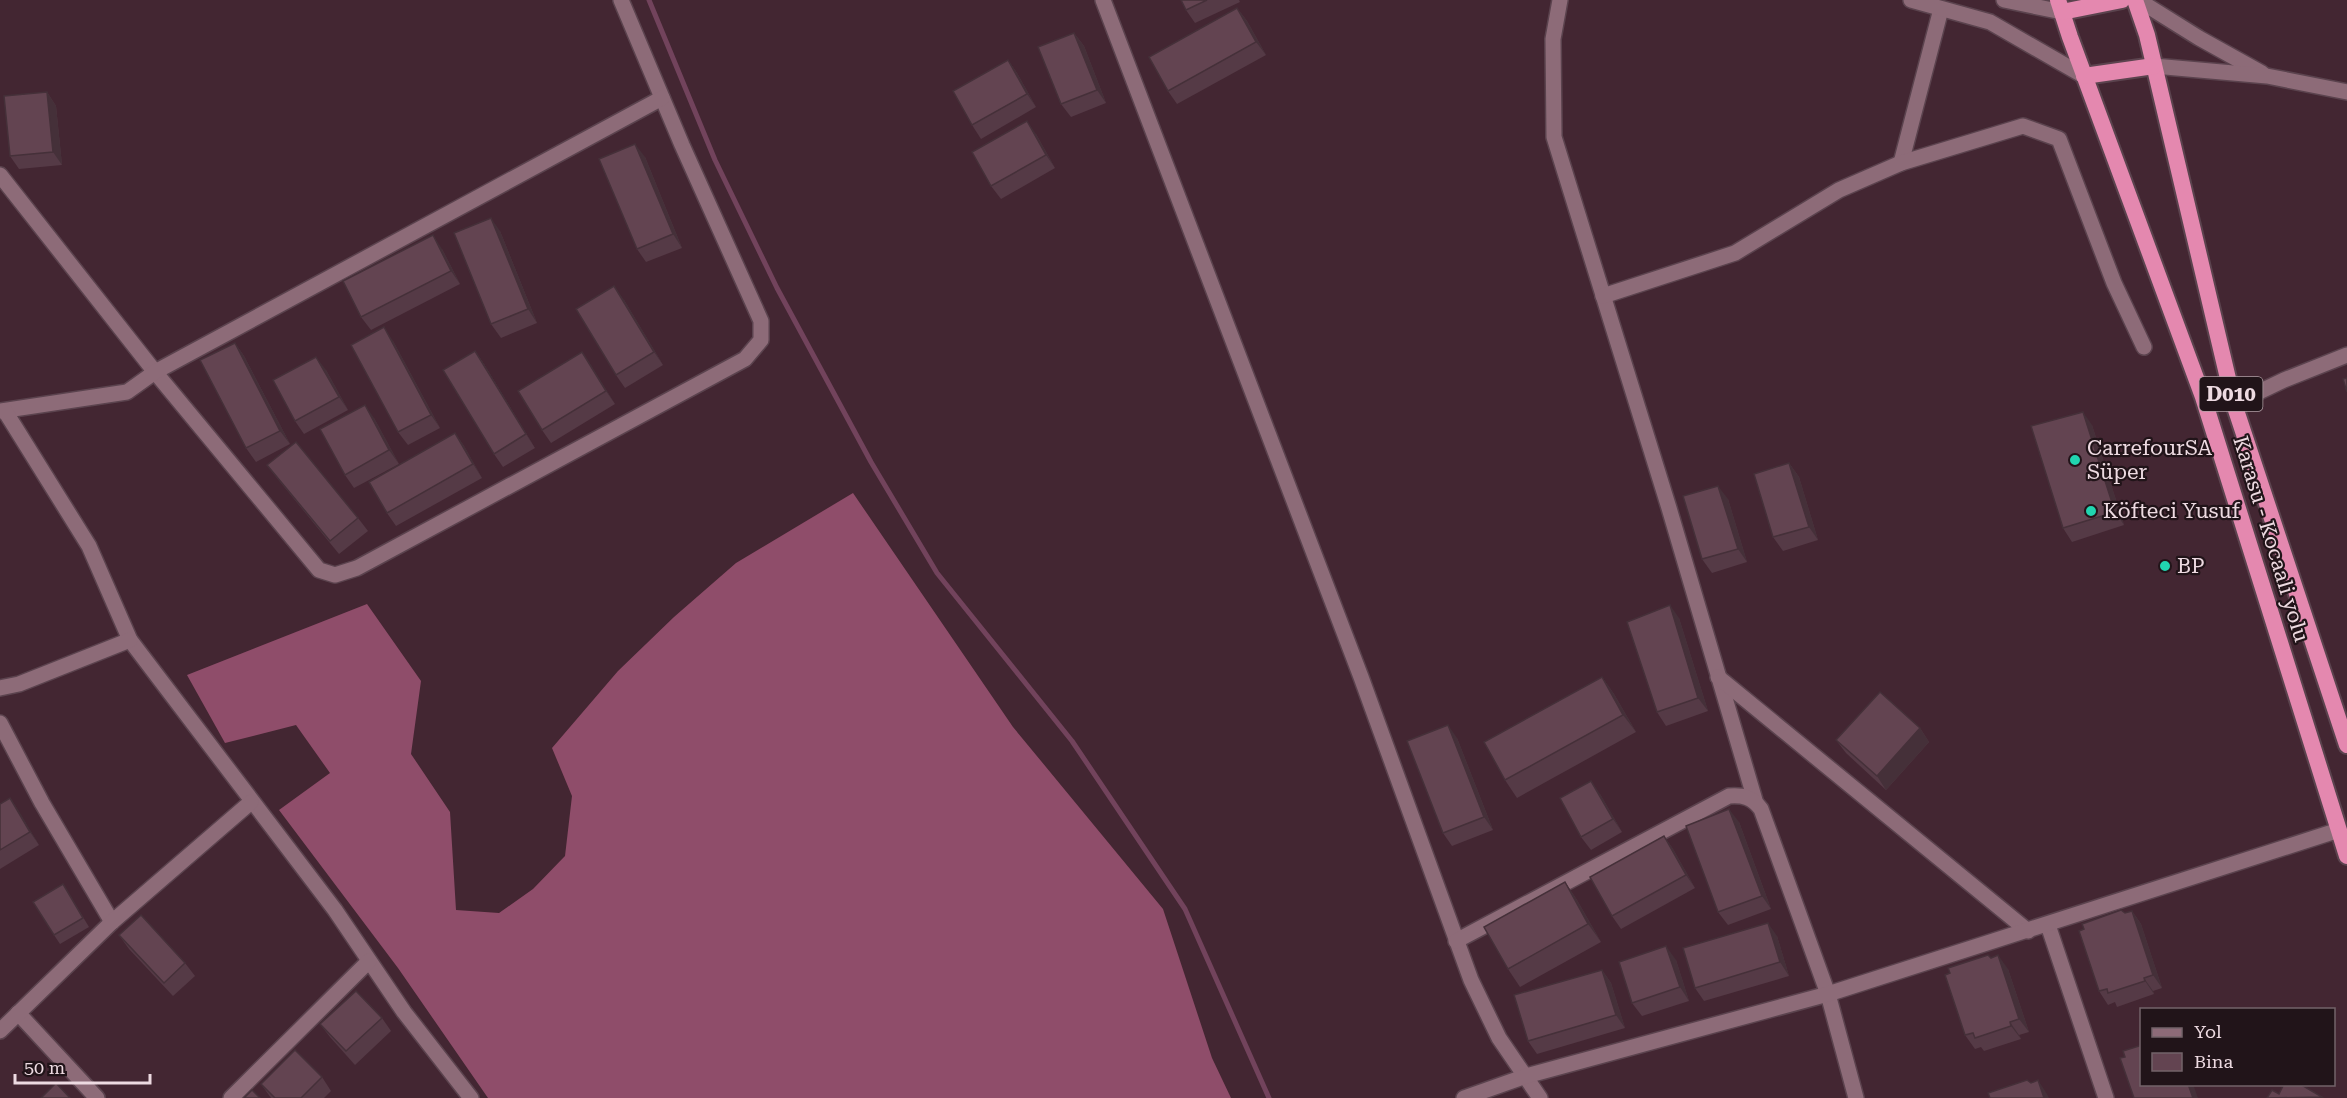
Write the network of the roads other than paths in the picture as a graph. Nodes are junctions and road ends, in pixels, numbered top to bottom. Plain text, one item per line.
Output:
1 (621, 0) edge
2 (1103, 0) edge
3 (1560, 0) edge
4 (1911, 0) edge
5 (2004, 0) edge
6 (2122, 0) edge
7 (2137, 0) edge
8 (2060, 6) edge
9 (1941, 9) junction
10 (2154, 66) junction
11 (2084, 76) junction
12 (2267, 76) junction
13 (2347, 92) edge
14 (662, 98) junction
15 (1901, 163) junction
16 (0, 175) edge
17 (1603, 296) junction
18 (2144, 347) dead end
19 (2347, 355) edge
20 (155, 372) junction
21 (2234, 405) junction
22 (2, 411) edge
23 (130, 640) junction
24 (1718, 677) junction
25 (0, 688) edge
26 (0, 723) edge
27 (2347, 745) edge
28 (1755, 800) junction
29 (251, 802) junction
30 (2339, 830) junction
31 (2347, 856) edge
32 (112, 922) junction
33 (2048, 925) junction
34 (2028, 931) junction
35 (1456, 941) junction
36 (369, 960) junction
37 (1828, 994) junction
38 (18, 1013) junction
39 (0, 1031) edge
40 (1526, 1076) junction
41 (97, 1098) edge
42 (231, 1098) edge
43 (471, 1098) edge
44 (1464, 1098) edge
45 (1540, 1098) edge
46 (1856, 1098) edge
47 (2106, 1098) edge

1 - 14 street
2 - 35 street
3 - 17 street
4 - 9 street
5 - 8 street
6 - 8 highway
7 - 10 highway, Karasu - Kocaali yolu / D010
7 - 12 street
8 - 11 highway, Karasu - Kocaali yolu / D010
9 - 11 street
9 - 15 street
10 - 11 highway
10 - 12 street
10 - 21 highway, Karasu - Kocaali yolu / D010
11 - 30 highway, Karasu - Kocaali yolu / D010
12 - 13 street
14 - 20 street
14 - 20 street
15 - 17 street
15 - 18 street
16 - 20 street
17 - 24 street
19 - 21 street
20 - 22 street
21 - 27 highway, Karasu - Kocaali yolu / D010
22 - 23 street
23 - 25 street
23 - 29 street
24 - 28 street
24 - 34 street
26 - 32 street
28 - 35 street
28 - 37 street
29 - 32 street
29 - 36 street
30 - 31 highway, Karasu - Kocaali yolu / D010
30 - 33 street
32 - 38 street
33 - 34 street
33 - 47 street
34 - 37 street
35 - 40 street
36 - 42 street
36 - 43 street
37 - 40 street
37 - 46 street
38 - 39 street
38 - 41 street
40 - 44 street
40 - 45 street

